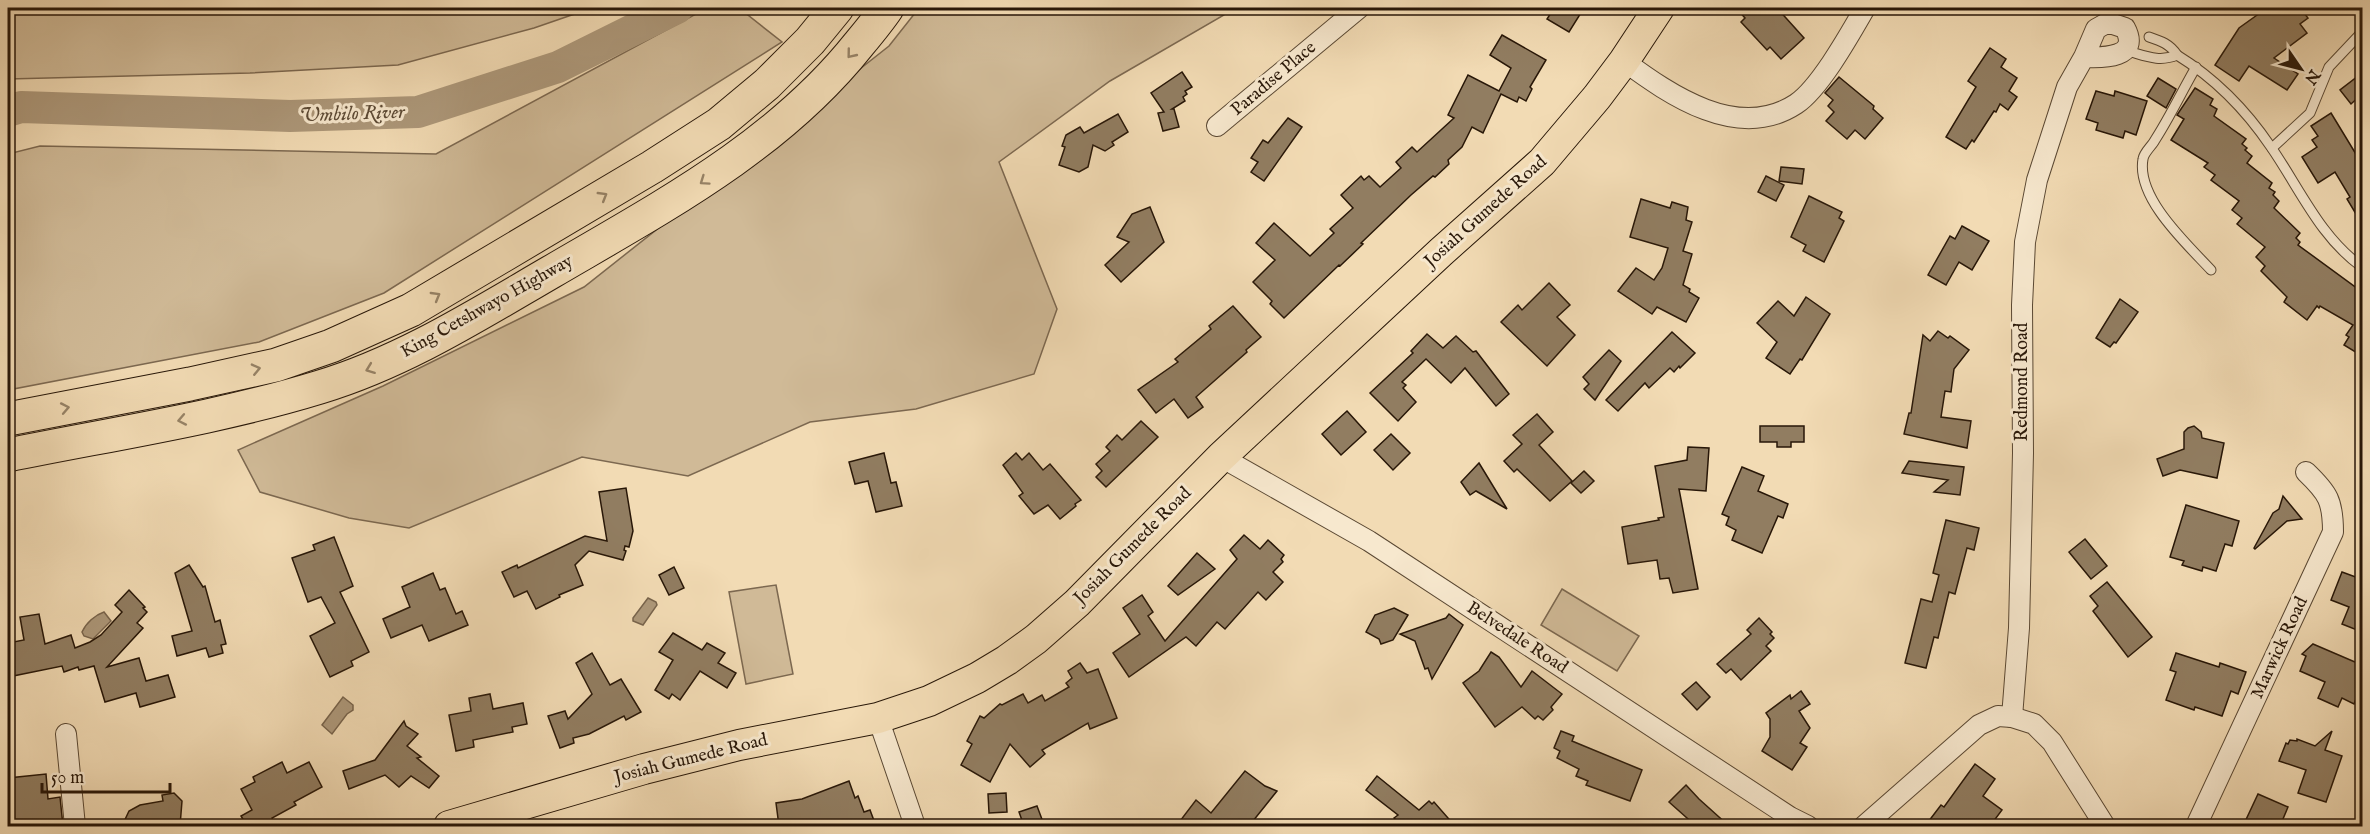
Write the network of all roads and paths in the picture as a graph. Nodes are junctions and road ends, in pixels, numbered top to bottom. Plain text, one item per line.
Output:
1 (837, 8) edge
2 (887, 8) edge
3 (1359, 8) edge
4 (1659, 8) edge
5 (1865, 8) edge
6 (2362, 32) edge
7 (2149, 37) dead end
8 (2124, 50) junction
9 (2177, 55) junction
10 (2084, 57) junction
11 (1624, 61) junction
12 (2196, 67) junction
13 (1216, 126) dead end
14 (2272, 148) junction
15 (2362, 267) edge
16 (2211, 270) dead end
17 (8, 419) edge
18 (79, 440) junction
19 (8, 455) edge
20 (1221, 457) junction
21 (8, 470) edge
22 (2307, 472) dead end
23 (2012, 717) junction
24 (878, 718) junction
25 (66, 734) dead end
26 (75, 826) edge
27 (449, 826) edge
28 (915, 826) edge
29 (1808, 826) edge
30 (1864, 826) edge
31 (2105, 826) edge
32 (2196, 826) edge

17 -> 1 highway, King Cetshwayo Highway
2 -> 18 highway, King Cetshwayo Highway
3 - 13 street, Paradise Place
4 - 11 main road, Josiah Gumede Road
5 - 11 street
6 - 14 lane
7 - 9 lane
8 - 9 lane
8 - 10 street
8 - 10 street, Redmond Road
9 - 12 lane
10 - 23 street, Redmond Road
11 - 20 main road, Josiah Gumede Road
12 - 14 lane
12 - 16 lane
14 - 15 lane
18 - 19 highway, King Cetshwayo Highway
18 - 21 highway
20 - 24 main road, Josiah Gumede Road
20 - 29 street, Belvedale Road
22 - 32 street, Marwick Road
23 - 30 street
23 - 31 street
24 - 27 main road, Josiah Gumede Road
24 - 28 street
25 - 26 street

